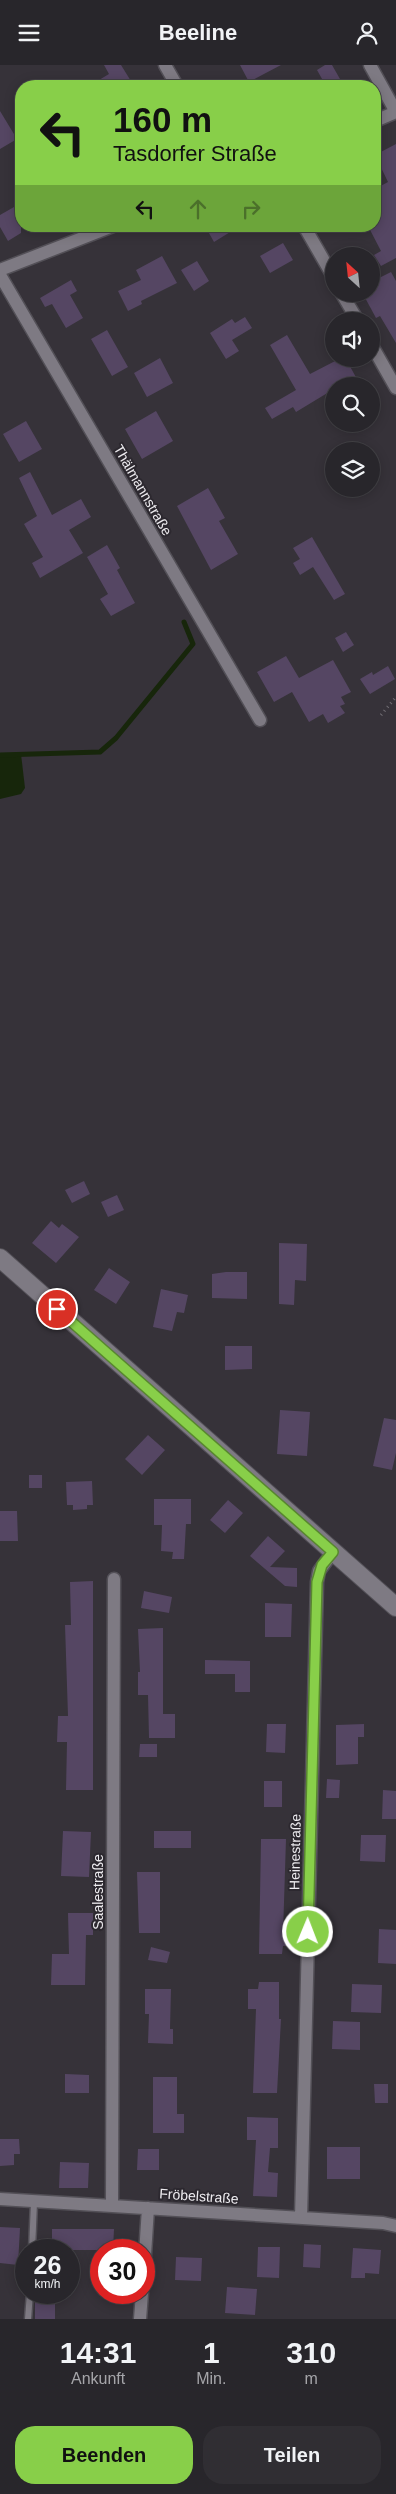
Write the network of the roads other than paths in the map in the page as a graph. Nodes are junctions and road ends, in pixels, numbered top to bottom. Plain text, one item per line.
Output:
1 (165, 65) edge
2 (370, 65) edge
3 (174, 80) edge
4 (378, 80) edge
5 (381, 85) edge
6 (396, 112) edge
7 (381, 118) edge
8 (98, 232) edge
9 (307, 232) edge
10 (325, 262) edge
11 (0, 270) edge
12 (0, 275) edge
13 (380, 360) edge
14 (396, 388) edge
15 (260, 720) dead end
16 (0, 1258) edge
17 (333, 1552) junction
18 (114, 1579) dead end
19 (396, 1607) edge
20 (0, 2199) edge
21 (34, 2202) junction
22 (112, 2205) junction
23 (148, 2207) junction
24 (301, 2218) junction
25 (396, 2226) edge
26 (32, 2239) edge
27 (146, 2239) edge
28 (29, 2304) edge
29 (141, 2304) edge
30 (28, 2319) edge
31 (140, 2319) edge

1 - 3 street
2 - 4 street
5 - 6 street
6 - 7 street
8 - 11 street
9 - 10 street
12 - 15 street, Thälmannstraße
13 - 14 street
16 - 17 main road
17 - 19 main road
17 - 24 street, Heinestraße
18 - 22 street, Saalestraße
20 - 21 street, Fröbelstraße
21 - 22 street, Fröbelstraße
21 - 26 lane
22 - 23 street, Fröbelstraße
23 - 24 street, Fröbelstraße
23 - 27 street
24 - 25 street, Fröbelstraße
28 - 30 lane
29 - 31 street

